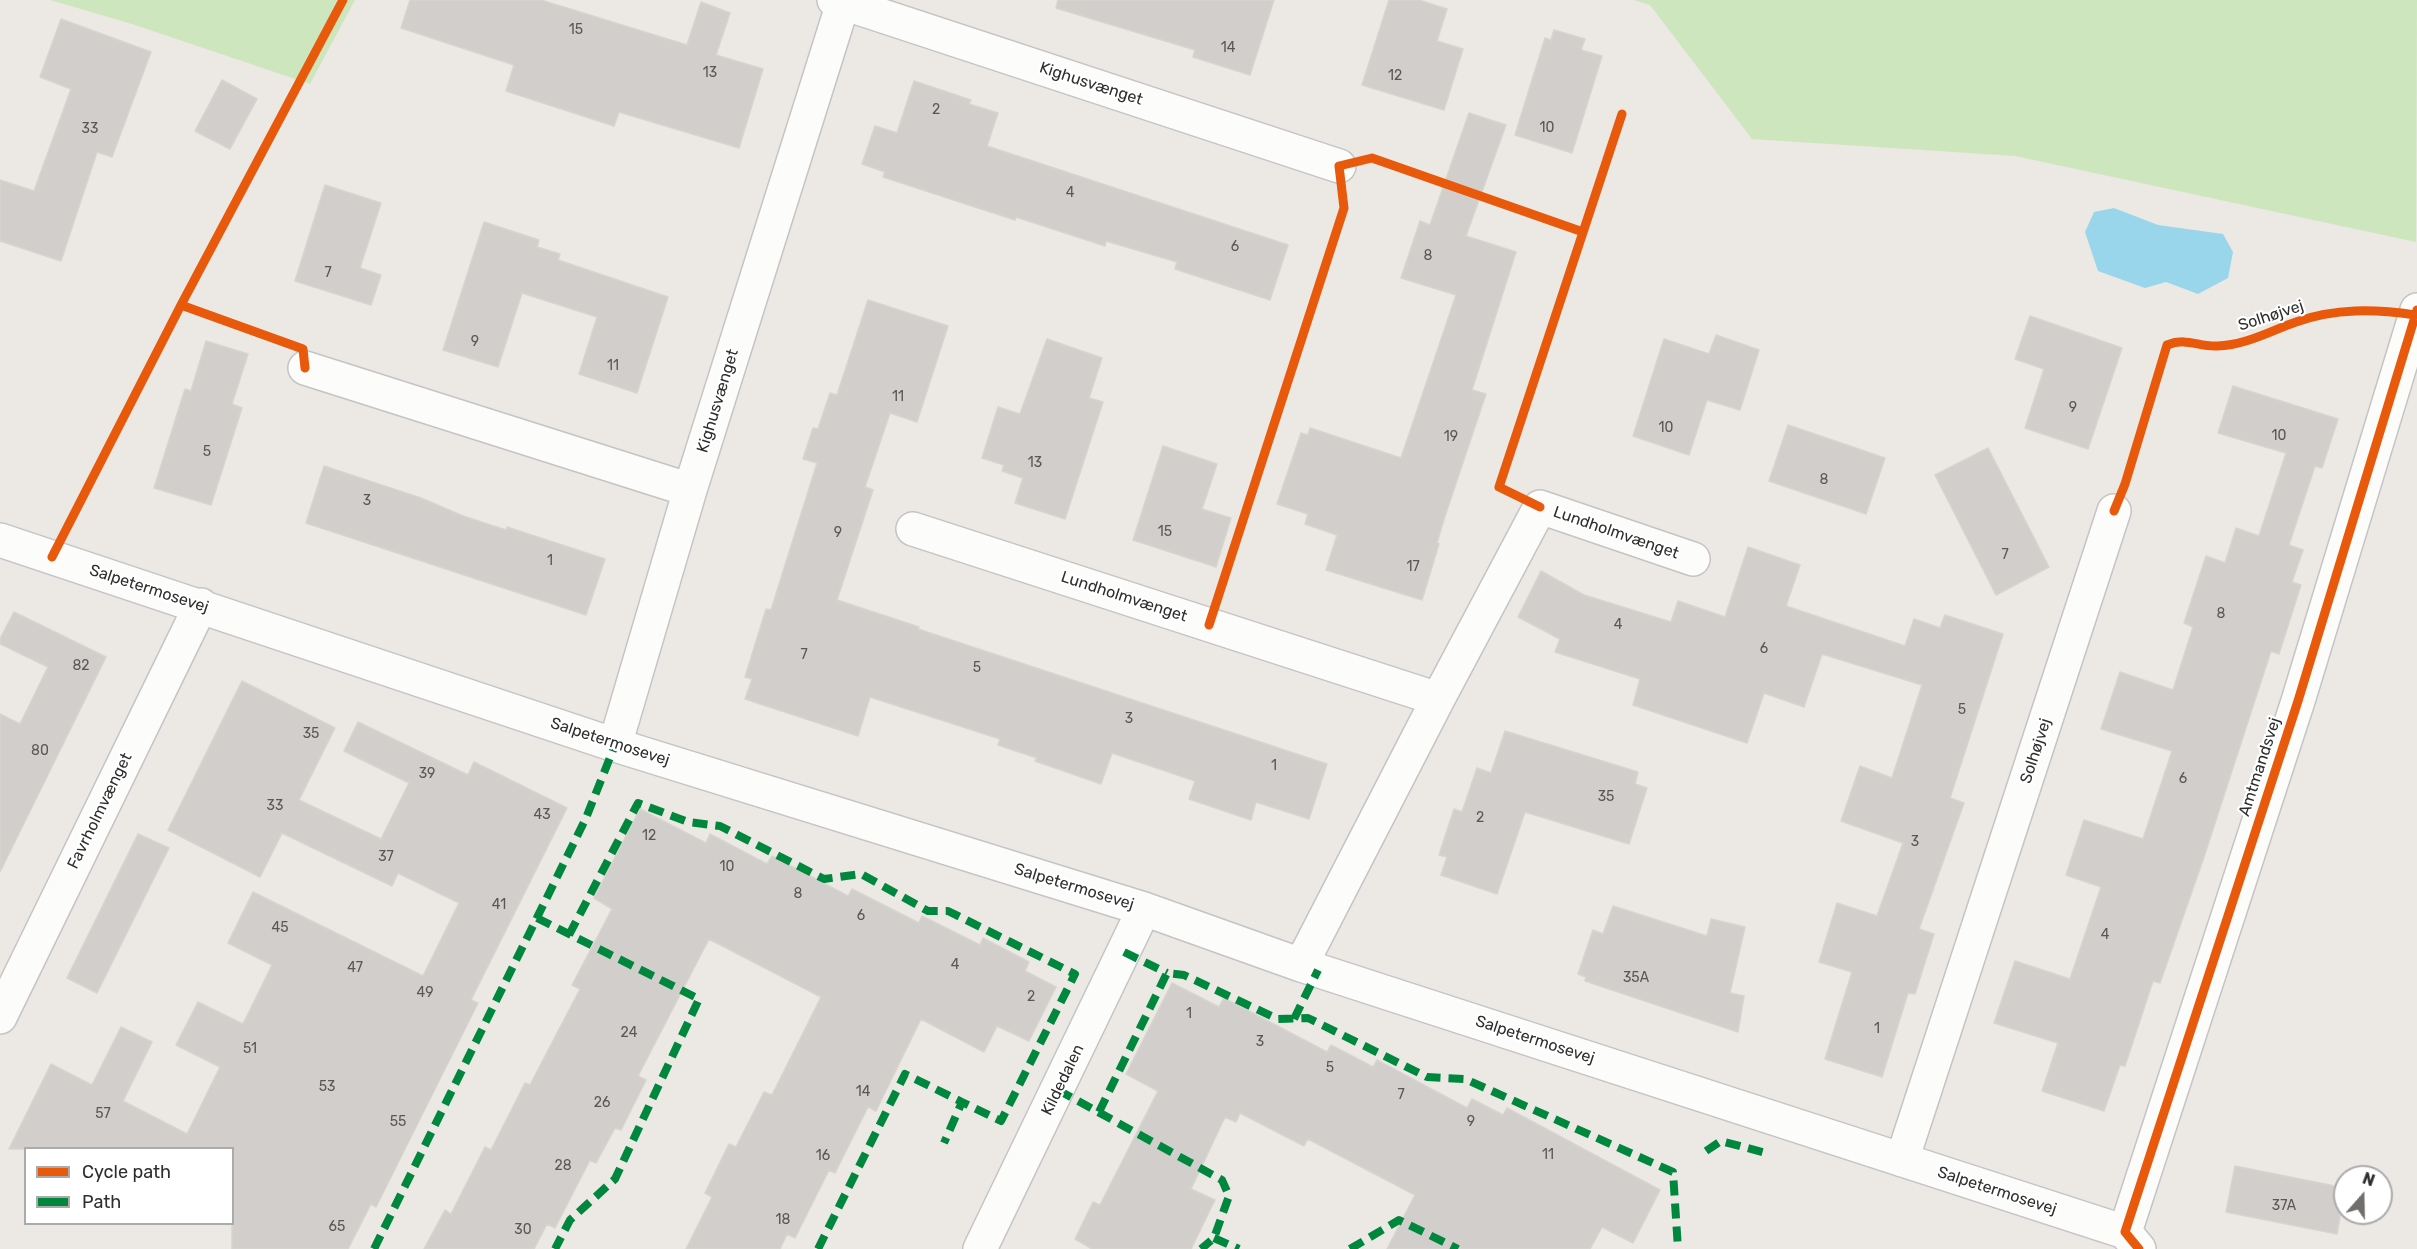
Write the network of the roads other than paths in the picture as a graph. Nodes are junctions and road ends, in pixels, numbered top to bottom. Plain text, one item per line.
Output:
1 (839, 2) edge
2 (1339, 166) dead end
3 (2417, 310) edge
4 (305, 368) dead end
5 (690, 490) junction
6 (2114, 511) dead end
7 (913, 530) dead end
8 (0, 540) edge
9 (1693, 559) dead end
10 (201, 605) junction
11 (1438, 699) junction
12 (615, 745) junction
13 (1144, 909) junction
14 (1301, 965) junction
15 (0, 1017) edge
16 (1902, 1160) junction
17 (2132, 1241) edge
18 (980, 1249) edge

1 - 2 street, Kighusvænget
1 - 5 street, Kighusvænget
3 - 17 street, Amtmandsvej
4 - 5 street
5 - 12 street, Kighusvænget
6 - 16 street, Solhøjvej
7 - 11 street, Lundholmvænget
8 - 10 street, Salpetermosevej
9 - 11 street, Lundholmvænget
10 - 12 street, Salpetermosevej
10 - 15 street, Favrholmvænget
11 - 14 street, Lundholmvænget
12 - 13 street, Salpetermosevej
13 - 14 street, Salpetermosevej
13 - 18 street, Kildedalen
14 - 16 street, Salpetermosevej
16 - 17 street, Salpetermosevej

